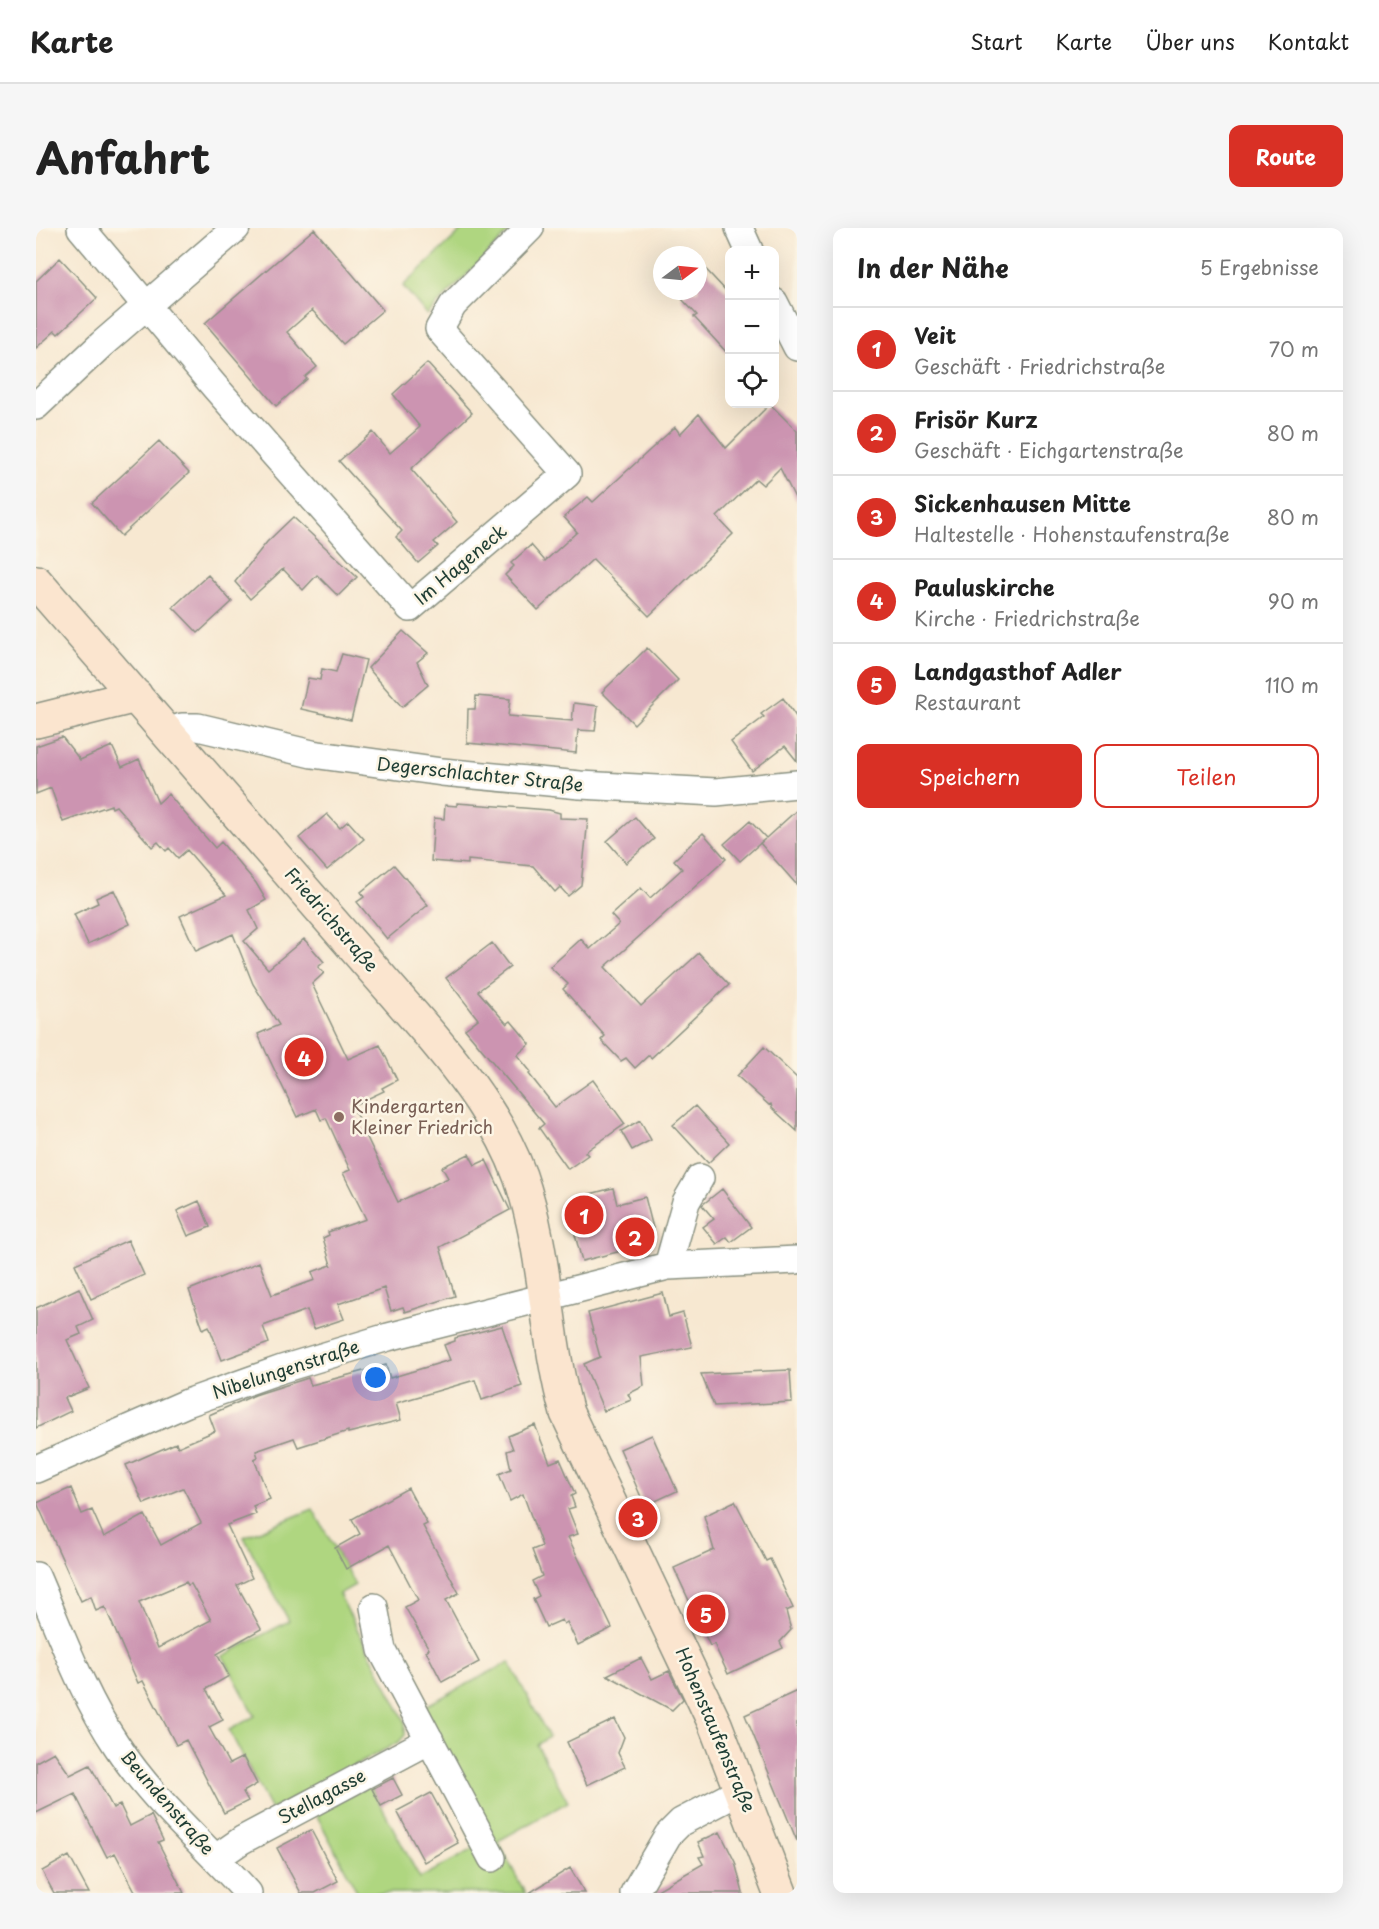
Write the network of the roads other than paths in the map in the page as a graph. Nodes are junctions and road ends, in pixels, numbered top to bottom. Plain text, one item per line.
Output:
1 (81, 228) edge
2 (236, 228) edge
3 (530, 228) edge
4 (739, 228) edge
5 (747, 246) edge
6 (145, 305) junction
7 (779, 312) edge
8 (797, 347) edge
9 (36, 406) edge
10 (36, 582) edge
11 (136, 696) junction
12 (36, 721) edge
13 (168, 732) junction
14 (797, 784) edge
15 (700, 1178) dead end
16 (797, 1260) edge
17 (668, 1266) junction
18 (546, 1300) junction
19 (36, 1469) edge
20 (36, 1576) edge
21 (375, 1607) dead end
22 (430, 1740) junction
23 (742, 1790) junction
24 (216, 1858) junction
25 (492, 1858) dead end
26 (248, 1893) edge
27 (634, 1893) edge
28 (780, 1893) edge

1 - 6 street
2 - 6 street
3 - 6 street, Im Hageneck
4 - 5 street
6 - 9 street
7 - 8 street
10 - 11 street, Friedrichstraße
11 - 12 street
11 - 13 street, Friedrichstraße
13 - 14 street, Degerschlachter Straße
13 - 18 street, Friedrichstraße
15 - 17 street
16 - 17 street, Nibelungenstraße
17 - 18 street, Nibelungenstraße
18 - 19 street, Nibelungenstraße
18 - 23 street, Hohenstaufenstraße
20 - 24 street, Beundenstraße
21 - 22 street
22 - 24 street, Stellagasse
22 - 25 street
23 - 27 street
23 - 28 street, Hohenstaufenstraße
24 - 26 street, Beundenstraße

